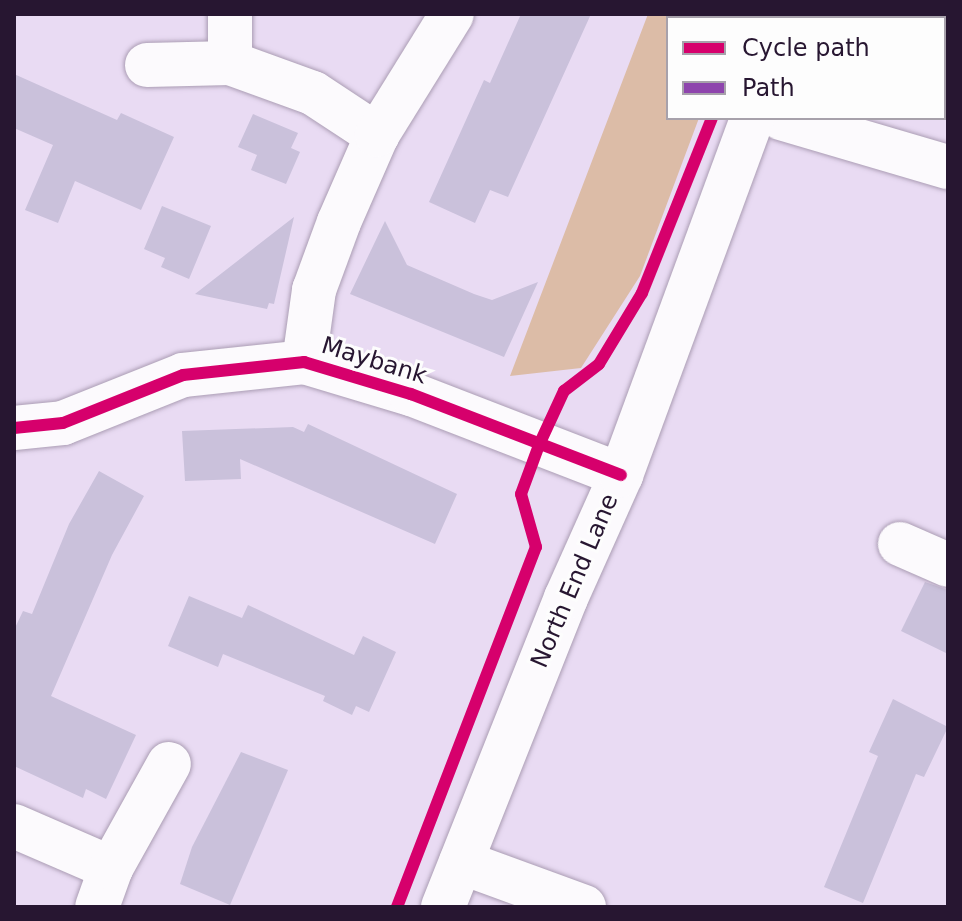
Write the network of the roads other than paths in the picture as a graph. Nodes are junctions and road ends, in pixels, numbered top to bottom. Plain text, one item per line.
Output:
1 (230, 14) edge
2 (452, 14) edge
3 (230, 63) junction
4 (147, 65) dead end
5 (751, 120) edge
6 (788, 120) edge
7 (377, 135) junction
8 (948, 167) edge
9 (304, 362) junction
10 (16, 439) edge
11 (621, 475) junction
12 (900, 544) dead end
13 (948, 565) edge
14 (169, 764) dead end
15 (14, 826) edge
16 (461, 862) junction
17 (104, 887) edge
18 (443, 907) edge
19 (584, 907) edge

1 - 3 street
2 - 7 street
3 - 4 street
3 - 7 street
5 - 11 street, North End Lane
6 - 8 street
7 - 9 street
9 - 10 street, Maybank
9 - 11 street, Maybank
11 - 16 street, North End Lane
12 - 13 street
14 - 17 street
15 - 17 street
16 - 18 street, North End Lane
16 - 19 street

